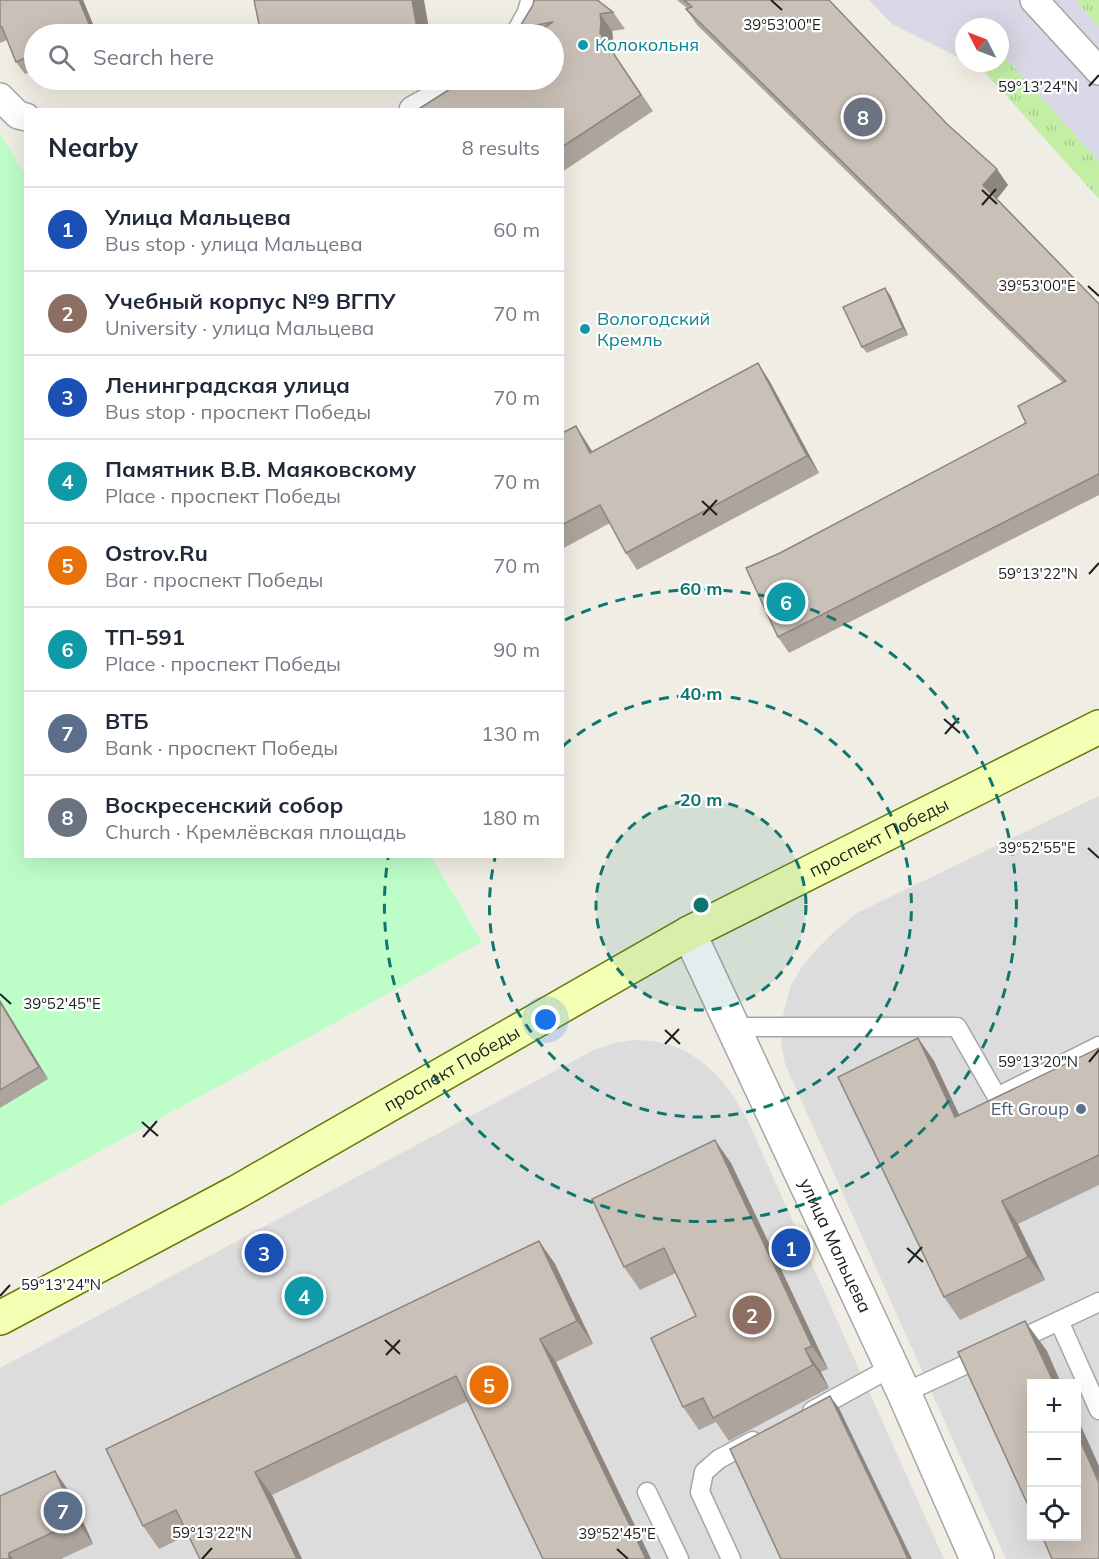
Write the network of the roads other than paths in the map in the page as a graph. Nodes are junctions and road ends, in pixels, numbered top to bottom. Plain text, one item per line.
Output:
1 (535, 0) edge
2 (1034, 0) edge
3 (526, 24) edge
4 (1099, 71) edge
5 (449, 90) edge
6 (0, 97) edge
7 (417, 108) edge
8 (24, 116) edge
9 (1099, 727) edge
10 (689, 933) junction
11 (733, 1027) junction
12 (1099, 1046) edge
13 (1099, 1302) edge
14 (0, 1318) edge
15 (1059, 1321) junction
16 (898, 1380) junction
17 (1099, 1410) edge
18 (797, 1418) edge
19 (768, 1434) edge
20 (648, 1492) dead end
21 (679, 1559) edge
22 (731, 1559) edge
23 (977, 1559) edge

1 - 3 street
2 - 4 street
5 - 7 street
6 - 8 street
9 - 10 main road, проспект Победы
10 - 11 street, улица Мальцева
10 - 14 main road, проспект Победы
11 - 12 lane
11 - 16 street, улица Мальцева
13 - 15 lane
15 - 16 lane
15 - 17 lane
16 - 18 lane
16 - 23 street, улица Мальцева
19 - 22 lane
20 - 21 lane

